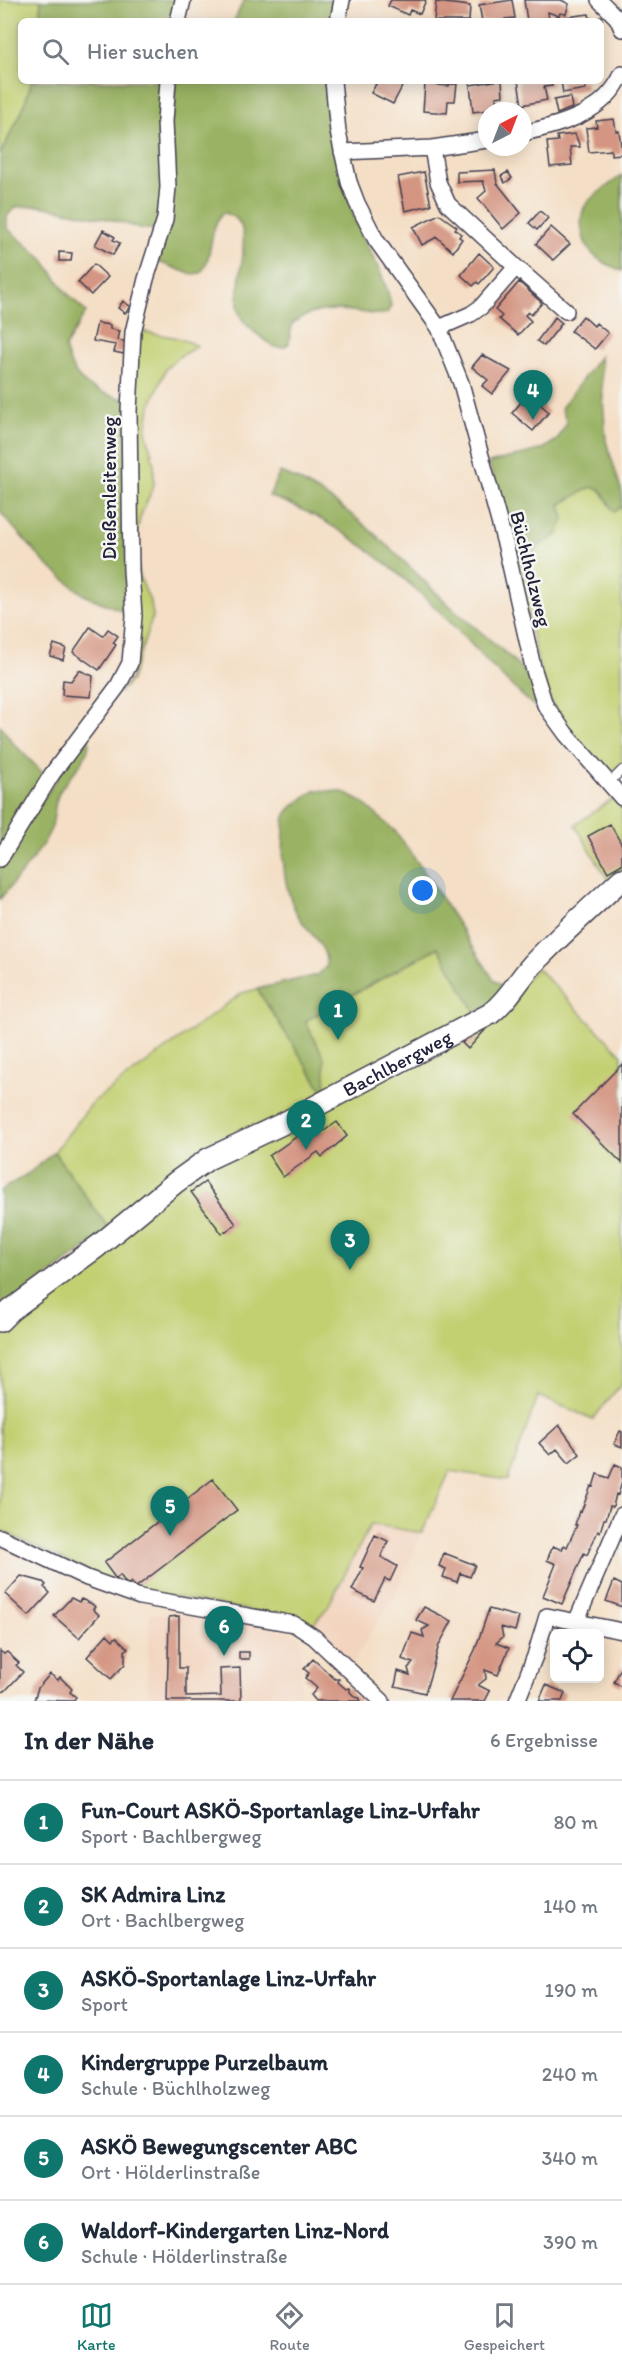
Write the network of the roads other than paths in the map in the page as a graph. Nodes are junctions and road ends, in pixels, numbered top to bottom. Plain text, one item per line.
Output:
1 (183, 0) edge
2 (342, 0) edge
3 (599, 0) edge
4 (179, 18) edge
5 (339, 18) edge
6 (622, 28) edge
7 (622, 74) edge
8 (168, 84) edge
9 (333, 84) edge
10 (532, 131) edge
11 (478, 141) edge
12 (432, 148) junction
13 (342, 152) junction
14 (516, 267) junction
15 (566, 311) dead end
16 (440, 328) junction
17 (622, 770) edge
18 (609, 783) junction
19 (622, 798) edge
20 (0, 859) edge
21 (622, 879) edge
22 (0, 1321) edge
23 (622, 1515) edge
24 (0, 1538) edge
25 (576, 1622) junction
26 (622, 1631) edge
27 (382, 1701) edge
28 (517, 1701) edge

1 - 4 street
2 - 5 street
3 - 6 street
7 - 10 street
8 - 20 street, Dießenleitenweg
9 - 13 street, Büchlholzweg
11 - 12 street
12 - 13 street
12 - 14 street
13 - 16 street, Büchlholzweg
14 - 15 street
14 - 16 street
16 - 18 street, Büchlholzweg
17 - 18 lane
18 - 19 street, Büchlholzweg
21 - 22 street, Bachlbergweg
23 - 25 street
24 - 27 street
25 - 26 street
25 - 28 street

